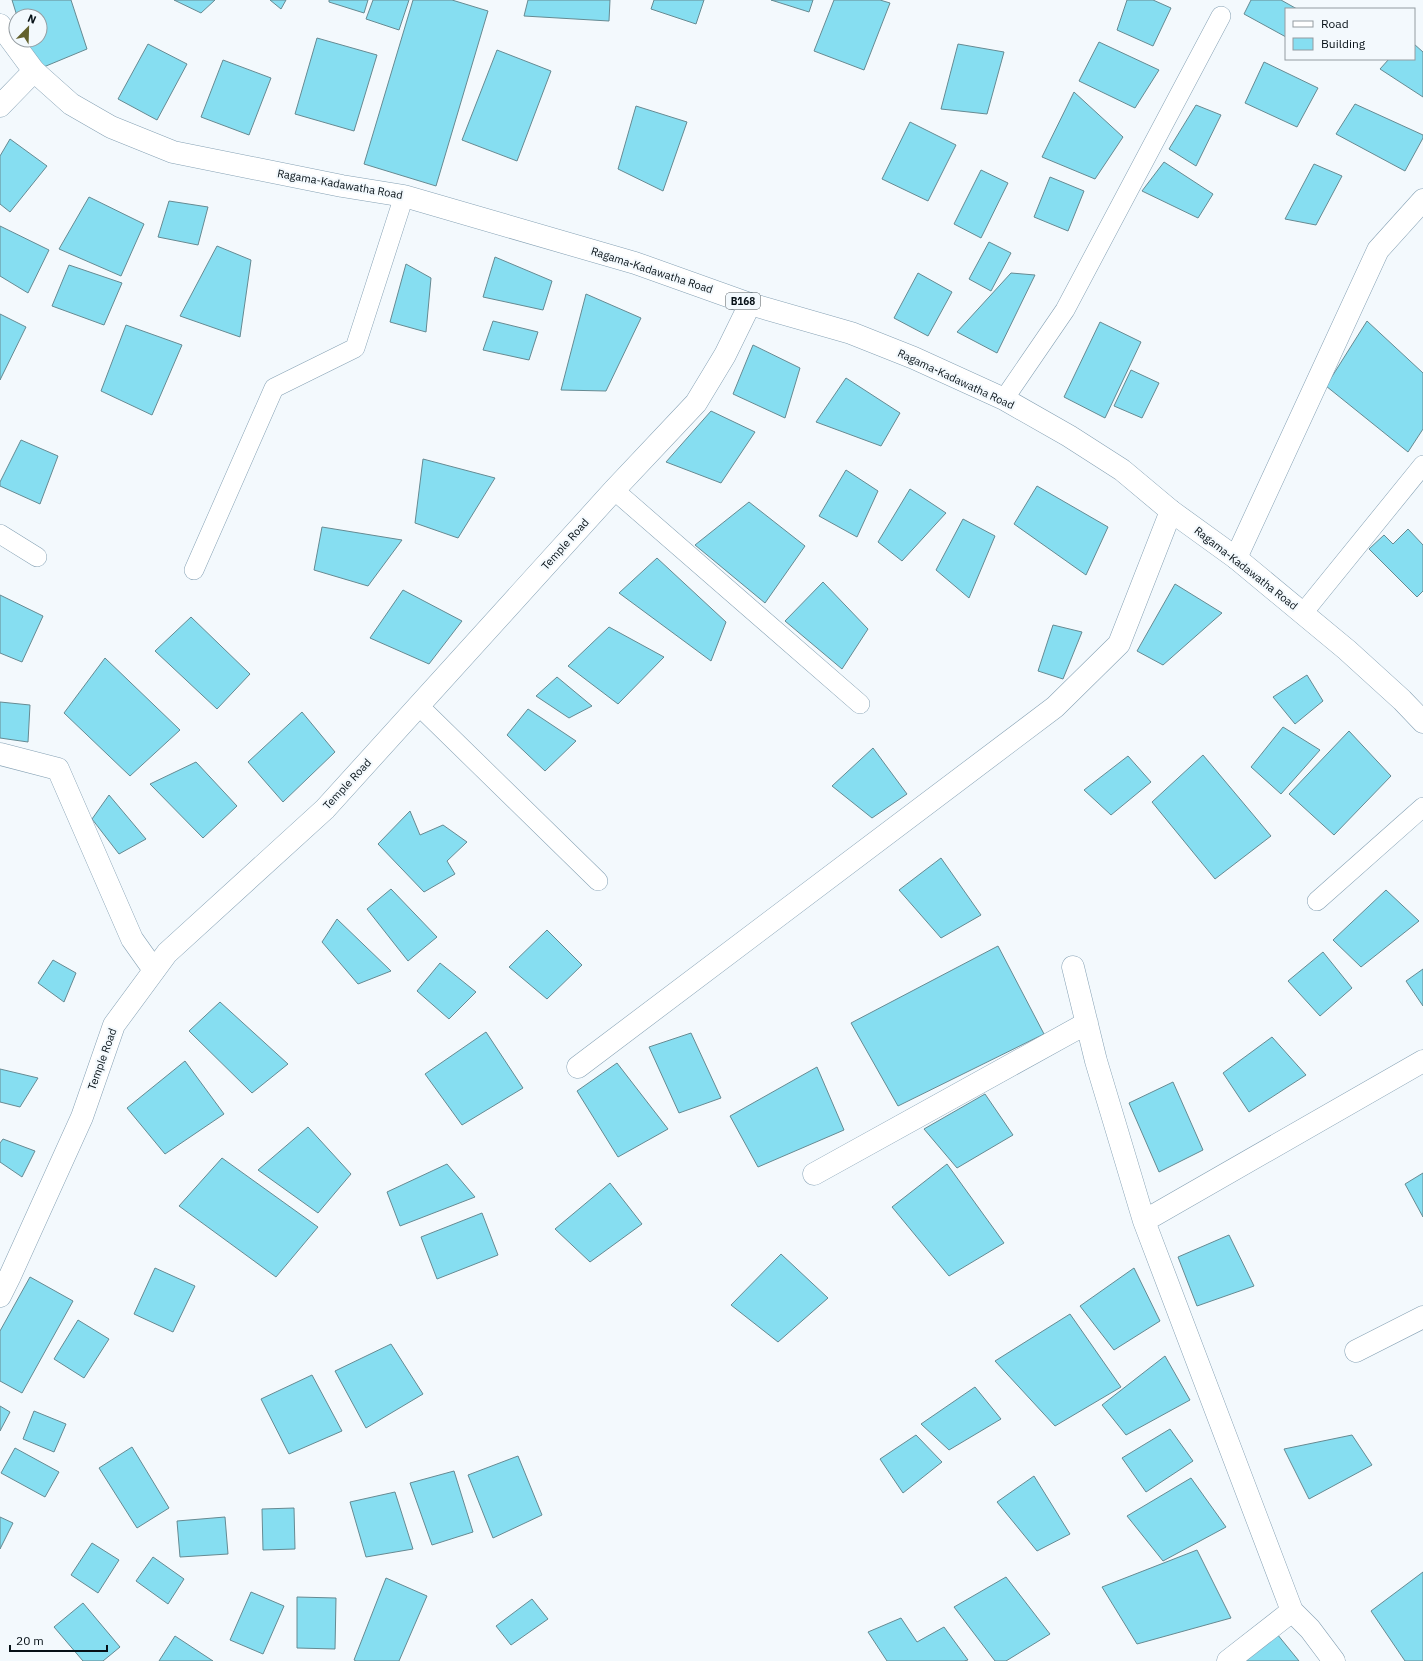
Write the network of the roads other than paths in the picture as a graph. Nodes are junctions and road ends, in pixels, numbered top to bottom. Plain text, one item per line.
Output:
1 (1221, 16) dead end
2 (0, 25) edge
3 (34, 71) junction
4 (0, 106) edge
5 (404, 196) junction
6 (1423, 200) edge
7 (750, 304) junction
8 (1004, 399) junction
9 (1423, 464) edge
10 (614, 490) junction
11 (1171, 511) junction
12 (0, 534) edge
13 (36, 557) dead end
14 (1236, 558) junction
15 (194, 570) dead end
16 (1303, 613) junction
17 (860, 704) dead end
18 (419, 706) junction
19 (1423, 722) edge
20 (0, 754) edge
21 (1423, 808) edge
22 (598, 881) dead end
23 (1317, 901) dead end
24 (1073, 967) dead end
25 (154, 970) junction
26 (1087, 1023) junction
27 (1423, 1061) edge
28 (578, 1067) dead end
29 (814, 1174) dead end
30 (1144, 1221) junction
31 (0, 1296) edge
32 (1423, 1317) edge
33 (1356, 1351) dead end
34 (1292, 1611) junction
35 (1228, 1661) edge
36 (1334, 1661) edge

1 - 8 lane
2 - 3 street, Ragama-Kadawatha Road / B168
3 - 4 street
3 - 5 street, Ragama-Kadawatha Road / B168
5 - 7 street, Ragama-Kadawatha Road / B168
5 - 15 lane
6 - 14 street
7 - 8 street, Ragama-Kadawatha Road / B168
7 - 10 street, Temple Road
8 - 11 street, Ragama-Kadawatha Road / B168
9 - 16 lane
10 - 17 lane
10 - 18 street, Temple Road
11 - 14 street, Ragama-Kadawatha Road / B168
11 - 28 street
12 - 13 lane
14 - 16 street, Ragama-Kadawatha Road / B168
16 - 19 street, Ragama-Kadawatha Road / B168
18 - 22 lane
18 - 25 street, Temple Road
20 - 25 street
21 - 23 lane
24 - 26 street
25 - 31 street, Temple Road
26 - 29 street
26 - 30 street
27 - 30 street
30 - 34 street
32 - 33 street
34 - 35 street
34 - 36 street

